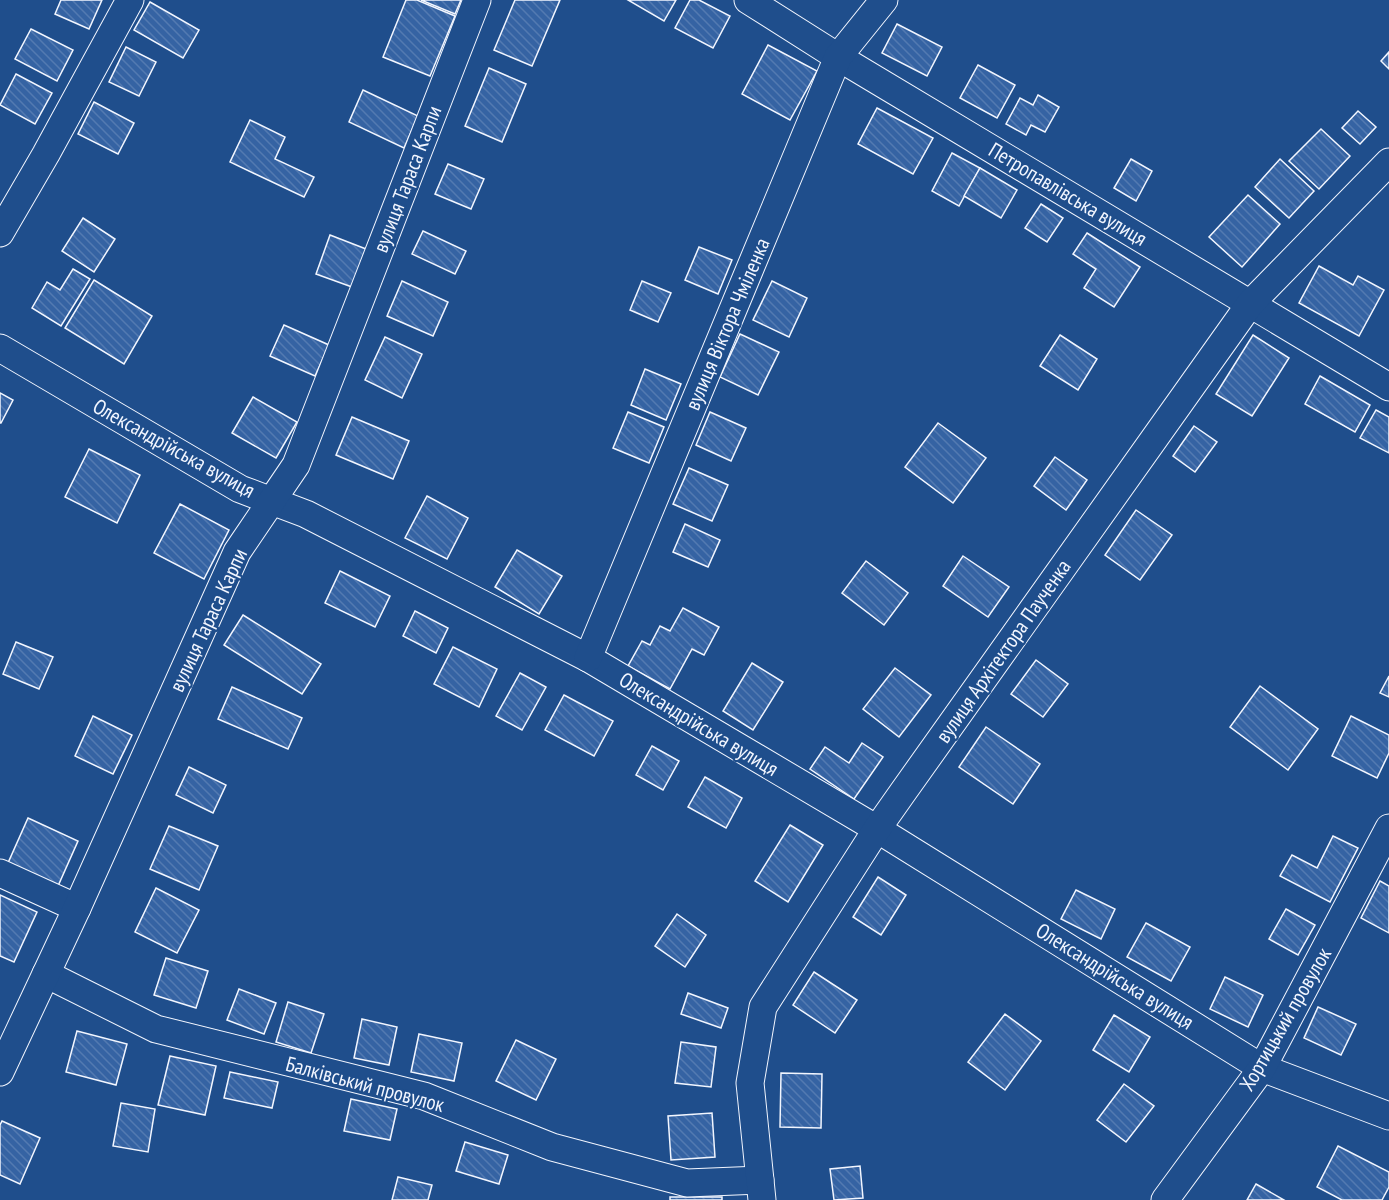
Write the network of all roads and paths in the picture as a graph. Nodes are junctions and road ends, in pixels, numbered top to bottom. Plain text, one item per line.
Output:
1 (130, 0) edge
2 (477, 0) edge
3 (748, 0) edge
4 (884, 0) edge
5 (838, 57) junction
6 (1389, 162) edge
7 (0, 232) edge
8 (1250, 304) junction
9 (0, 348) edge
10 (1389, 387) edge
11 (271, 501) junction
12 (588, 658) junction
13 (1389, 828) edge
14 (877, 829) junction
15 (0, 873) edge
16 (77, 908) junction
17 (46, 974) junction
18 (1262, 1068) junction
19 (0, 1072) edge
20 (1389, 1116) edge
21 (761, 1190) edge
22 (1165, 1200) edge

1 - 7 street
2 - 11 street, вулиця Тараса Карпи
3 - 5 street, Петропавлівська вулиця
4 - 5 street, вулиця Віктора Чміленка
5 - 8 street, Петропавлівська вулиця
5 - 12 street, вулиця Віктора Чміленка
6 - 8 street, вулиця Архітектора Паученка
8 - 10 street, Петропавлівська вулиця
8 - 14 street, вулиця Архітектора Паученка
9 - 11 street, Олександрійська вулиця
11 - 12 street, Олександрійська вулиця
11 - 16 street, вулиця Тараса Карпи
12 - 14 street, Олександрійська вулиця
13 - 18 street, Хортицький провулок
14 - 18 street, Олександрійська вулиця
14 - 21 street, вулиця Архітектора Паученка
15 - 16 street
16 - 17 street, вулиця Тараса Карпи
17 - 19 street, вулиця Тараса Карпи
17 - 21 street, Балківський провулок
18 - 20 street, Олександрійська вулиця
18 - 22 street, Хортицький провулок

